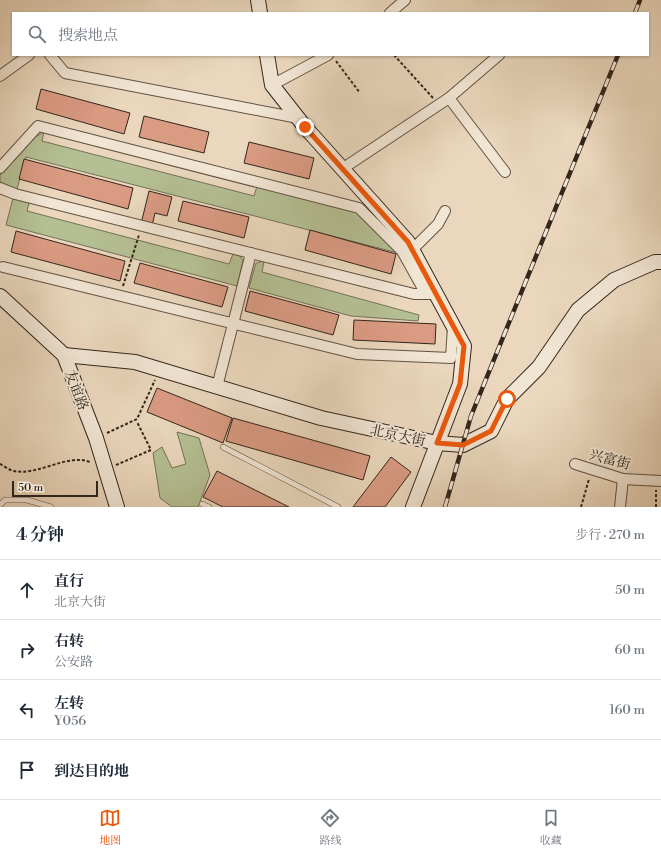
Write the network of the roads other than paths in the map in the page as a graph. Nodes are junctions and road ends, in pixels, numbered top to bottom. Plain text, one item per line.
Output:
1 (258, 0) edge
2 (405, 0) edge
3 (260, 12) edge
4 (391, 12) edge
5 (28, 56) edge
6 (51, 56) edge
7 (267, 56) edge
8 (498, 56) edge
9 (332, 58) edge
10 (0, 76) edge
11 (272, 85) junction
12 (449, 98) junction
13 (298, 118) junction
14 (0, 168) edge
15 (342, 169) junction
16 (505, 172) dead end
17 (0, 188) edge
18 (445, 210) dead end
19 (412, 250) junction
20 (252, 253) junction
21 (661, 262) edge
22 (3, 267) dead end
23 (431, 294) junction
24 (0, 296) edge
25 (232, 324) junction
26 (453, 326) junction
27 (64, 356) junction
28 (217, 387) junction
29 (437, 443) junction
30 (223, 447) dead end
31 (575, 464) dead end
32 (623, 479) junction
33 (658, 481) edge
34 (202, 504) dead end
35 (0, 505) edge
36 (51, 507) edge
37 (117, 507) edge
38 (209, 507) edge
39 (338, 507) edge
40 (413, 507) edge
41 (620, 507) edge

1 - 3 street
2 - 4 street
5 - 10 street
6 - 13 street
7 - 11 street
8 - 12 street
9 - 11 street
11 - 13 street
12 - 15 street
12 - 16 street
13 - 15 street
14 - 23 street
15 - 19 street
17 - 20 street
18 - 19 street
19 - 23 street
20 - 23 street
20 - 25 street
21 - 29 street, 北京大街
22 - 25 street
23 - 26 street
24 - 27 street, 友谊路
25 - 26 street
25 - 28 street
26 - 29 street
27 - 28 street, 北京大街
27 - 37 street, 友谊路
28 - 29 street, 北京大街
29 - 40 street
30 - 39 lane
31 - 32 street, 兴富街
32 - 33 street, 兴富街
32 - 41 street
34 - 38 lane
35 - 36 lane

